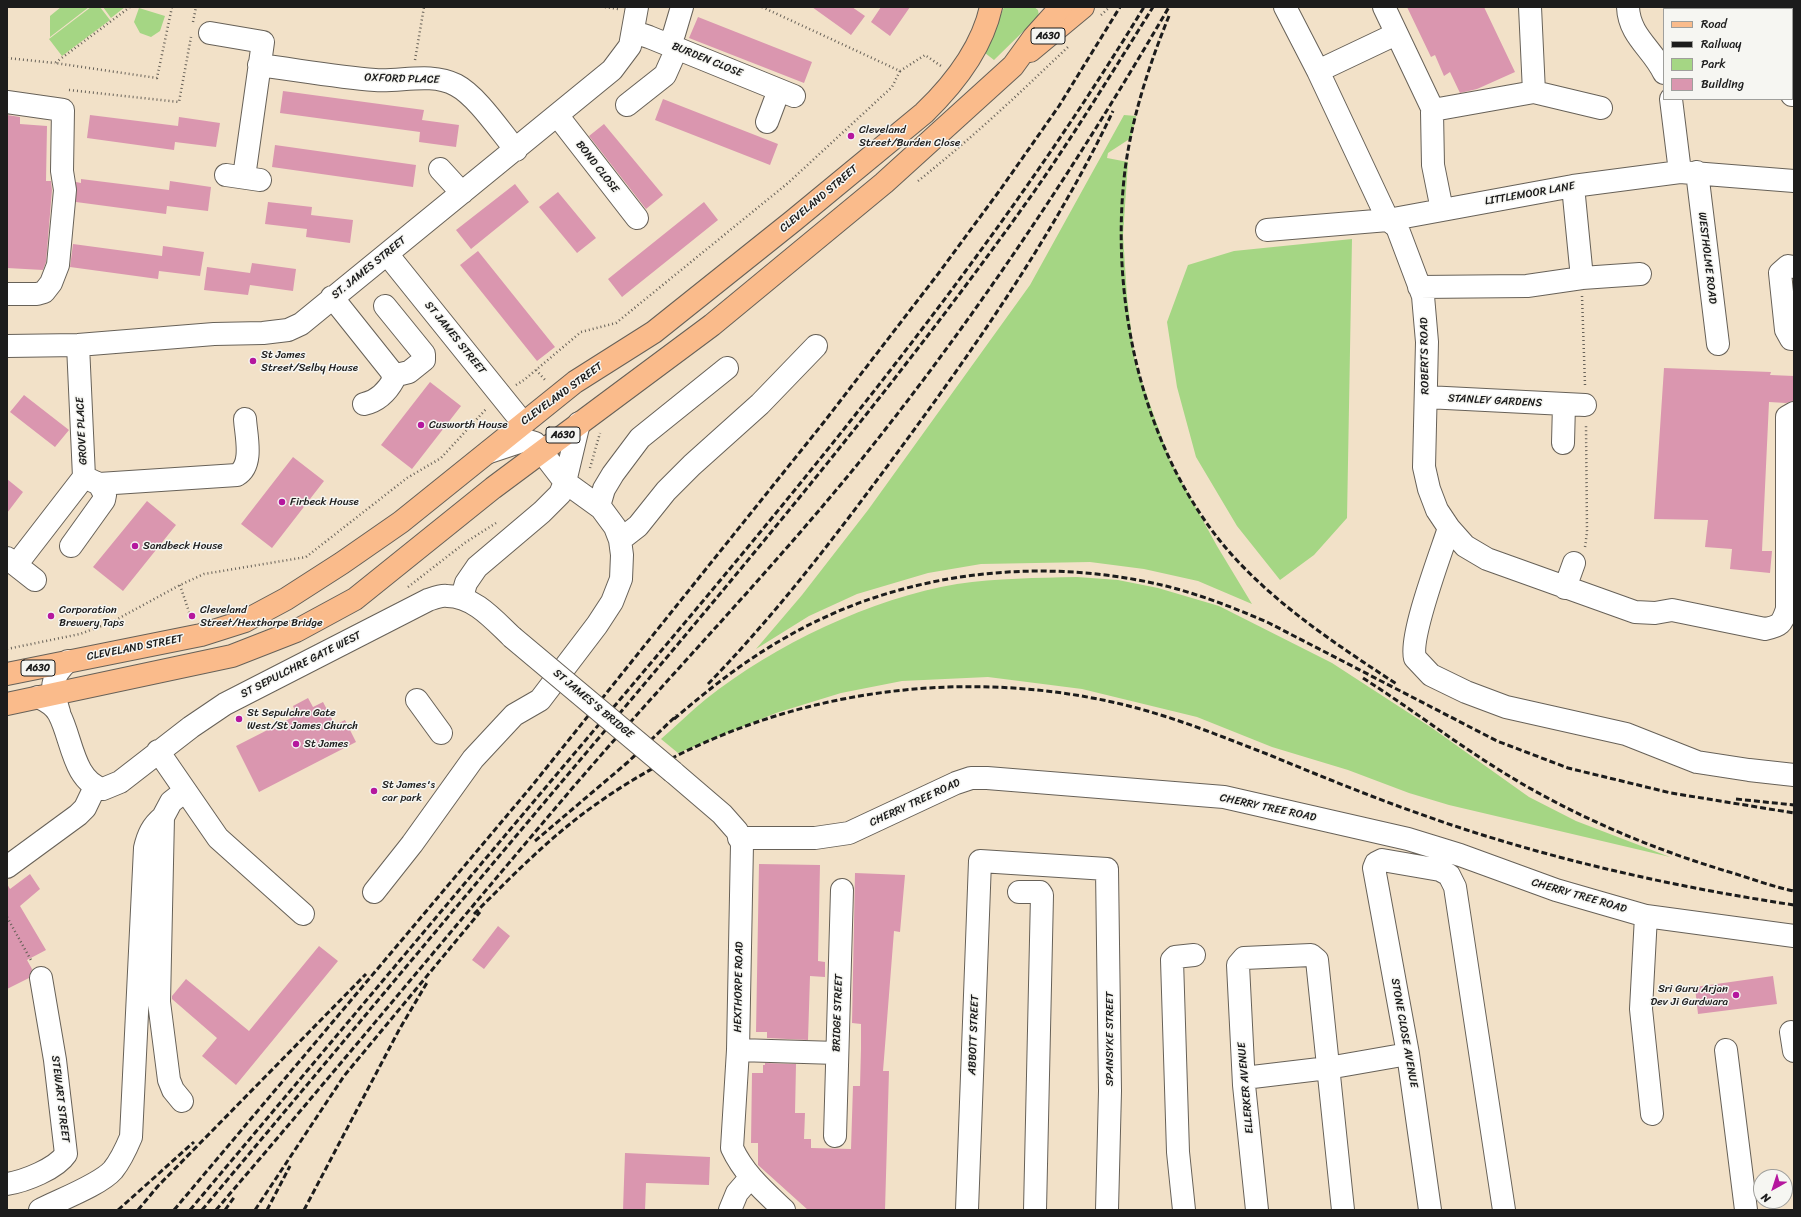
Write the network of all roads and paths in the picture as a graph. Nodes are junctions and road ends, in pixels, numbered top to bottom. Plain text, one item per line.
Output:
1 (130, 7) edge
2 (172, 7) edge
3 (196, 7) edge
4 (424, 7) edge
5 (637, 7) edge
6 (682, 7) edge
7 (762, 7) edge
8 (991, 7) edge
9 (1061, 7) edge
10 (1083, 7) edge
11 (1284, 7) edge
12 (1384, 7) edge
13 (1530, 7) edge
14 (1628, 7) edge
15 (634, 32) junction
16 (210, 33) dead end
17 (1396, 34) junction
18 (673, 47) junction
19 (925, 55) dead end
20 (7, 58) edge
21 (55, 64) junction
22 (259, 65) junction
23 (1013, 66) junction
24 (900, 71) junction
25 (1318, 71) junction
26 (1663, 73) edge
27 (412, 79) junction
28 (61, 90) dead end
29 (1534, 92) junction
30 (1671, 100) edge
31 (7, 102) edge
32 (627, 105) dead end
33 (1601, 108) dead end
34 (1434, 110) junction
35 (557, 115) junction
36 (767, 122) dead end
37 (516, 150) junction
38 (440, 169) dead end
39 (1688, 172) junction
40 (243, 177) dead end
41 (1794, 181) edge
42 (1573, 186) junction
43 (462, 193) junction
44 (1442, 210) junction
45 (637, 218) dead end
46 (1388, 220) junction
47 (1267, 230) dead end
48 (387, 254) junction
49 (1794, 267) edge
50 (1640, 274) dead end
51 (1582, 278) junction
52 (1419, 287) junction
53 (7, 294) edge
54 (332, 297) junction
55 (385, 306) dead end
56 (1793, 339) edge
57 (1718, 344) dead end
58 (78, 345) junction
59 (7, 346) edge
60 (816, 346) dead end
61 (727, 368) dead end
62 (393, 376) junction
63 (500, 394) junction
64 (1426, 397) junction
65 (364, 404) dead end
66 (1564, 404) junction
67 (1585, 405) dead end
68 (1794, 413) edge
69 (245, 419) dead end
70 (523, 423) junction
71 (579, 423) junction
72 (1563, 444) dead end
73 (542, 452) junction
74 (488, 453) junction
75 (92, 481) junction
76 (565, 482) junction
77 (599, 506) junction
78 (498, 522) dead end
79 (1449, 528) junction
80 (620, 540) junction
81 (71, 546) dead end
82 (12, 561) edge
83 (1574, 563) dead end
84 (35, 580) dead end
85 (180, 585) junction
86 (1565, 588) junction
87 (403, 590) dead end
88 (462, 597) junction
89 (189, 612) dead end
90 (512, 637) joint
91 (7, 649) edge
92 (68, 662) junction
93 (7, 674) edge
94 (417, 700) dead end
95 (50, 702) junction
96 (7, 704) edge
97 (441, 733) dead end
98 (158, 751) junction
99 (673, 772) joint
100 (1794, 774) edge
101 (95, 787) junction
102 (186, 791) junction
103 (163, 817) junction
104 (739, 838) junction
105 (980, 861) joint
106 (7, 868) edge
107 (842, 890) dead end
108 (374, 892) dead end
109 (1019, 892) dead end
110 (303, 914) dead end
111 (1646, 916) junction
112 (7, 917) edge
113 (1794, 936) edge
114 (1194, 955) dead end
115 (41, 978) joint
116 (738, 1050) junction
117 (1726, 1050) dead end
118 (837, 1053) junction
119 (1408, 1054) junction
120 (1328, 1068) junction
121 (1244, 1078) junction
122 (182, 1101) dead end
123 (1652, 1114) dead end
124 (835, 1136) dead end
125 (750, 1178) junction
126 (7, 1184) edge
127 (40, 1210) edge
128 (730, 1210) edge
129 (784, 1210) edge
130 (967, 1210) edge
131 (1035, 1210) edge
132 (1107, 1210) edge
133 (1184, 1210) edge
134 (1258, 1210) edge
135 (1343, 1210) edge
136 (1430, 1210) edge
137 (1504, 1210) edge
138 (1746, 1210) edge

1 - 21 path
2 - 21 path
3 - 28 path
4 - 27 path
5 - 15 street, ST. JAMES STREET
6 - 18 street
7 - 24 path
8 - 70 main road, CLEVELAND STREET / A630
9 - 23 main road, A630
10 - 23 main road, A630
11 - 25 street, ROBERTS ROAD
12 - 17 street
13 - 29 street
14 - 26 street
15 - 18 street, BURDEN CLOSE
15 - 35 street, ST. JAMES STREET
16 - 22 street
17 - 25 street
17 - 34 street
18 - 32 street
18 - 36 street, BURDEN CLOSE
19 - 24 path
20 - 21 path
22 - 27 street, OXFORD PLACE
22 - 40 street
23 - 71 main road, A630
24 - 63 path
25 - 46 street, ROBERTS ROAD
27 - 37 street, OXFORD PLACE
29 - 33 street
29 - 34 street
30 - 39 street, WESTHOLME ROAD
31 - 53 street
34 - 44 street
35 - 37 street, ST. JAMES STREET
35 - 45 street, BOND CLOSE
37 - 43 street, ST. JAMES STREET
38 - 43 street
39 - 41 street, LITTLEMOOR LANE
39 - 42 street, LITTLEMOOR LANE
39 - 57 street, WESTHOLME ROAD
42 - 44 street, LITTLEMOOR LANE
42 - 51 street
43 - 48 street, ST. JAMES STREET
44 - 46 street, LITTLEMOOR LANE
46 - 47 street, LITTLEMOOR LANE
46 - 52 street, ROBERTS ROAD
48 - 54 street, ST. JAMES STREET
48 - 63 street, ST JAMES STREET
49 - 56 street
50 - 51 street
51 - 52 street
52 - 64 street, ROBERTS ROAD
54 - 58 street, ST. JAMES STREET
54 - 62 street
55 - 62 street
58 - 59 street, ST. JAMES STREET
58 - 75 street, GROVE PLACE
60 - 80 street
61 - 77 street
62 - 65 street
63 - 70 street, ST JAMES STREET
63 - 85 path
64 - 66 street, STANLEY GARDENS
64 - 79 street, ROBERTS ROAD
66 - 67 street, STANLEY GARDENS
66 - 72 street
68 - 86 street, ROBERTS ROAD
69 - 75 street
70 - 74 main road, CLEVELAND STREET / A630
71 - 73 main road, A630
71 - 76 street
73 - 74 street
73 - 76 street
73 - 95 main road, A630
74 - 92 main road, CLEVELAND STREET / A630
75 - 81 street
75 - 82 street, GROVE PLACE
76 - 77 street
76 - 88 street
77 - 80 street
78 - 87 path
79 - 86 street, ROBERTS ROAD
79 - 100 street
80 - 108 street
82 - 84 street, GROVE PLACE
83 - 86 street
85 - 89 path
85 - 91 path
88 - 90 street, ST SEPULCHRE GATE WEST
88 - 98 street, ST SEPULCHRE GATE WEST
90 - 99 street, ST JAMES'S BRIDGE, bridge
92 - 93 main road, CLEVELAND STREET / A630
92 - 95 street
94 - 97 street
95 - 96 main road, A630
95 - 101 street
98 - 101 street, ST SEPULCHRE GATE WEST
98 - 102 street
99 - 104 street, HEXTHORPE ROAD
101 - 106 street
102 - 103 street
102 - 110 street
103 - 122 street
103 - 127 street
104 - 111 street, CHERRY TREE ROAD
104 - 116 street, HEXTHORPE ROAD
105 - 130 street, ABBOTT STREET
105 - 132 street, SPANSYKE STREET
107 - 118 street, BRIDGE STREET
109 - 131 street
111 - 113 street, CHERRY TREE ROAD
111 - 123 street
112 - 115 path
114 - 133 street
115 - 126 street, STEWART STREET
116 - 118 street
116 - 125 street, HEXTHORPE ROAD
117 - 138 street
118 - 124 street, BRIDGE STREET
119 - 120 street
119 - 136 street, STONE CLOSE AVENUE
119 - 137 street, STONE CLOSE AVENUE
120 - 121 street
120 - 121 street, ELLERKER AVENUE
120 - 135 street
121 - 134 street, ELLERKER AVENUE
125 - 128 street
125 - 129 street, HEXTHORPE ROAD

